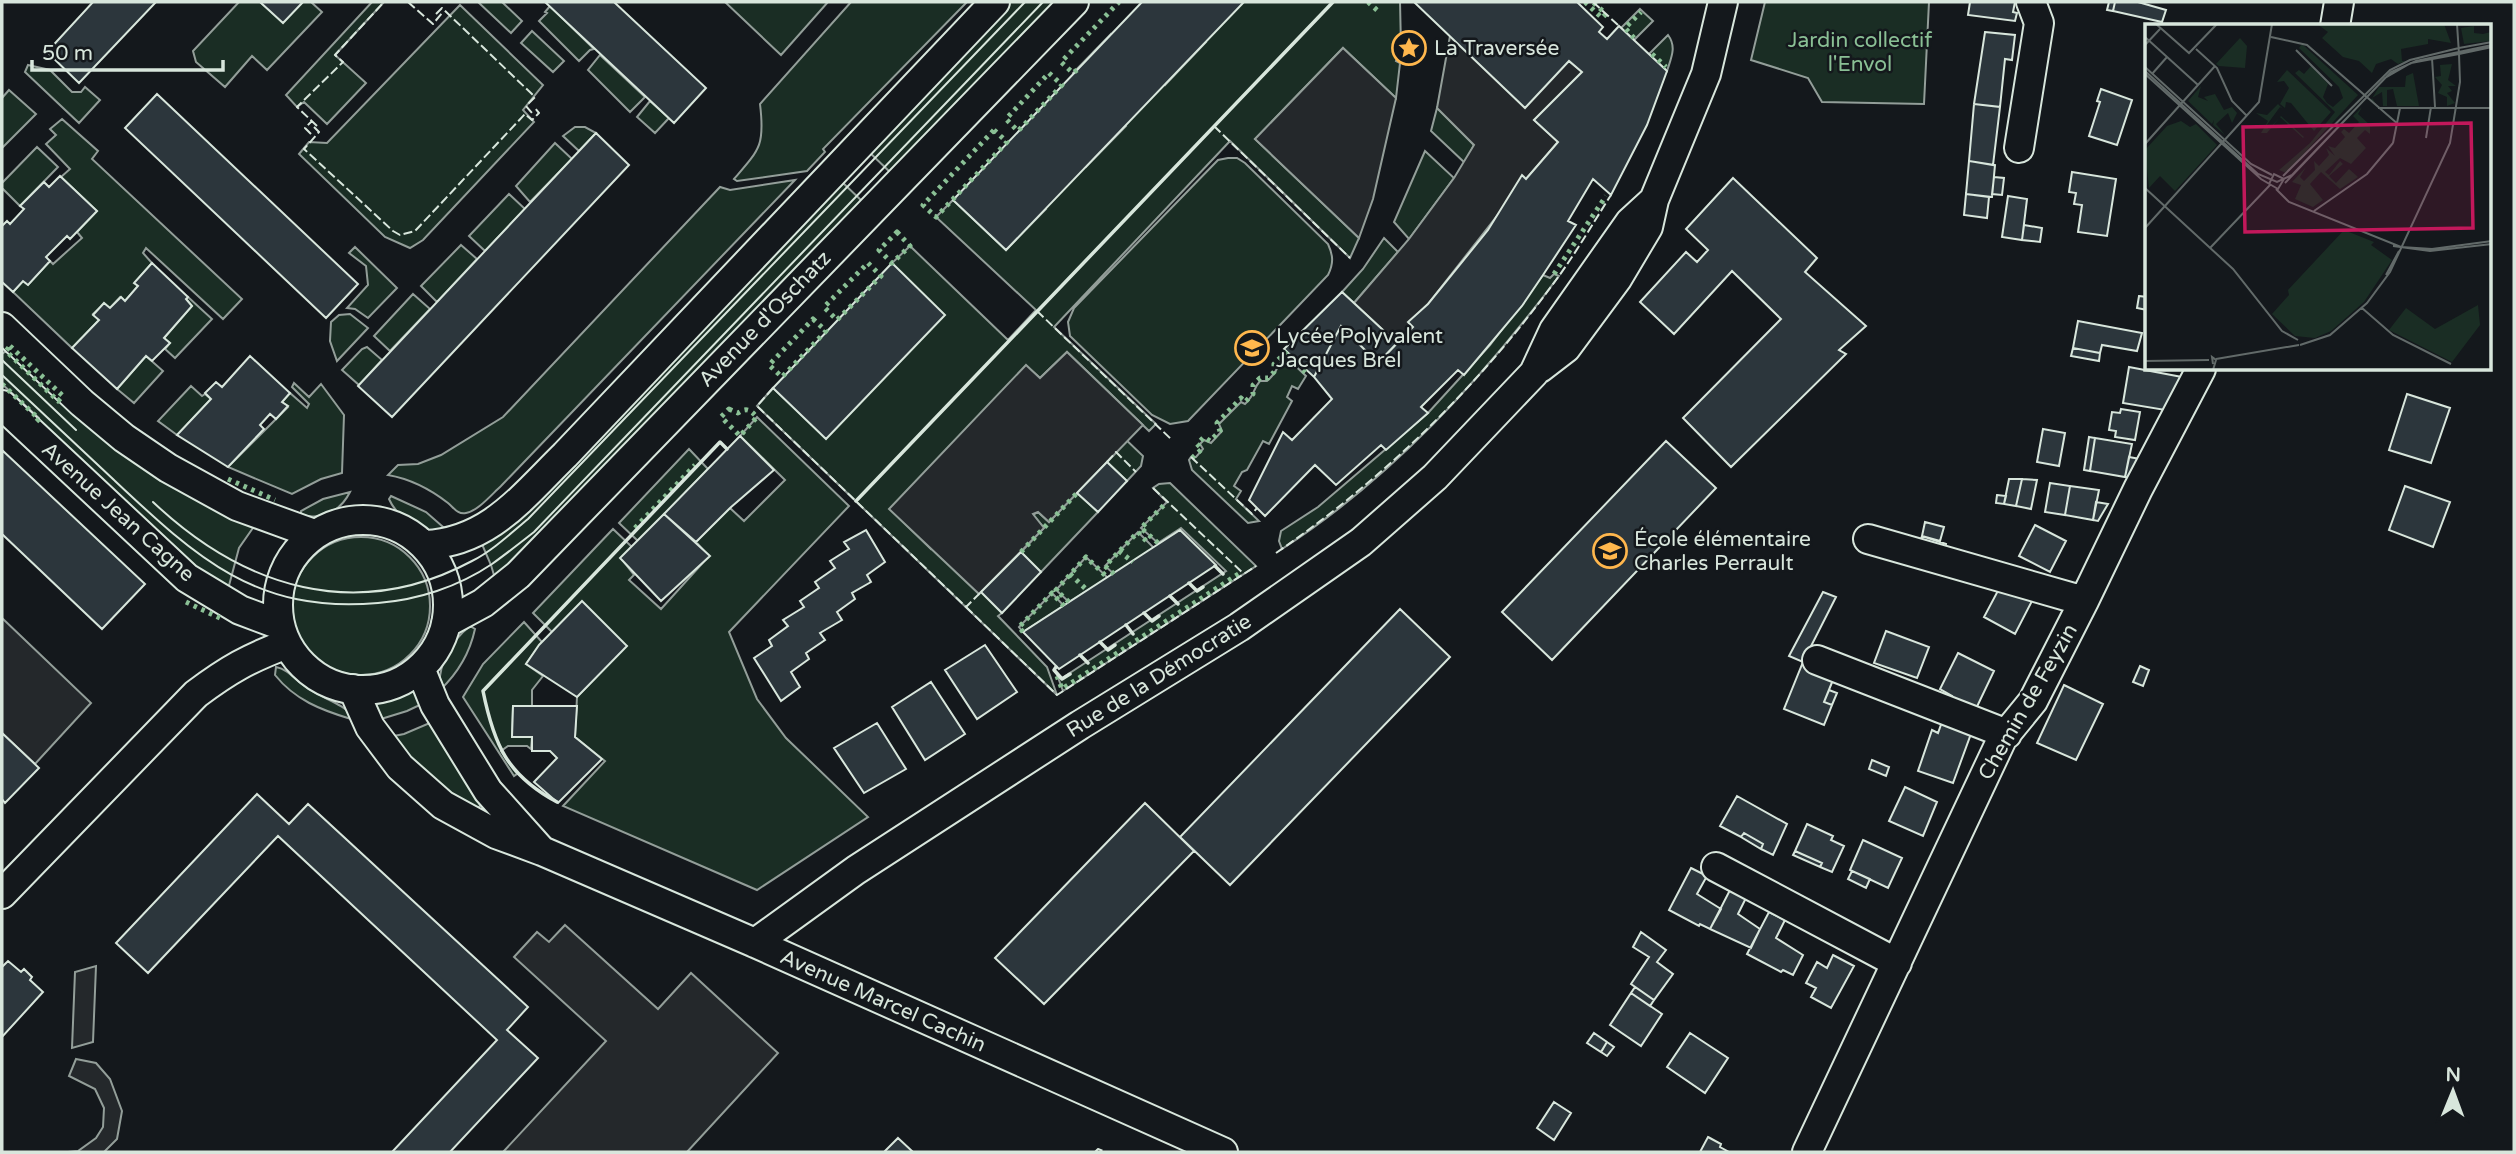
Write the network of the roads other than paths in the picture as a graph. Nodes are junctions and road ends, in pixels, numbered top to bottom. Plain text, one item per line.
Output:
1 (995, 2) edge
2 (1074, 2) edge
3 (1723, 2) edge
4 (2031, 2) edge
5 (2339, 2) edge
6 (2335, 24) edge
7 (2019, 148) dead end
8 (2, 327) edge
9 (2200, 371) edge
10 (2, 405) edge
11 (314, 534) junction
12 (1868, 539) dead end
13 (425, 545) junction
14 (2084, 601) junction
15 (446, 623) junction
16 (283, 635) junction
17 (1817, 660) dead end
18 (420, 668) junction
19 (353, 689) junction
20 (2007, 734) junction
21 (542, 851) junction
22 (1716, 867) dead end
23 (6, 889) edge
24 (755, 943) junction
25 (1897, 963) junction
26 (1223, 1152) edge
27 (1807, 1152) edge

1 - 13 street
2 - 15 street, Avenue d'Oschatz
3 - 24 street, Rue de la Démocratie
4 - 7 street
5 - 6 street
8 - 11 street
9 - 14 street, Chemin de Feyzin
10 - 16 street, Avenue Jean Cagne
11 - 13 street
11 - 16 street
12 - 14 street
13 - 15 street
14 - 20 street, Chemin de Feyzin
15 - 18 street
16 - 19 street
16 - 23 street
17 - 20 street
18 - 19 street
18 - 21 street, Avenue Marcel Cachin
19 - 21 street, Avenue Marcel Cachin
20 - 25 street, Chemin de Feyzin
21 - 24 street, Avenue Marcel Cachin
22 - 25 street
24 - 26 street, Avenue Marcel Cachin
25 - 27 street, Chemin de Feyzin

